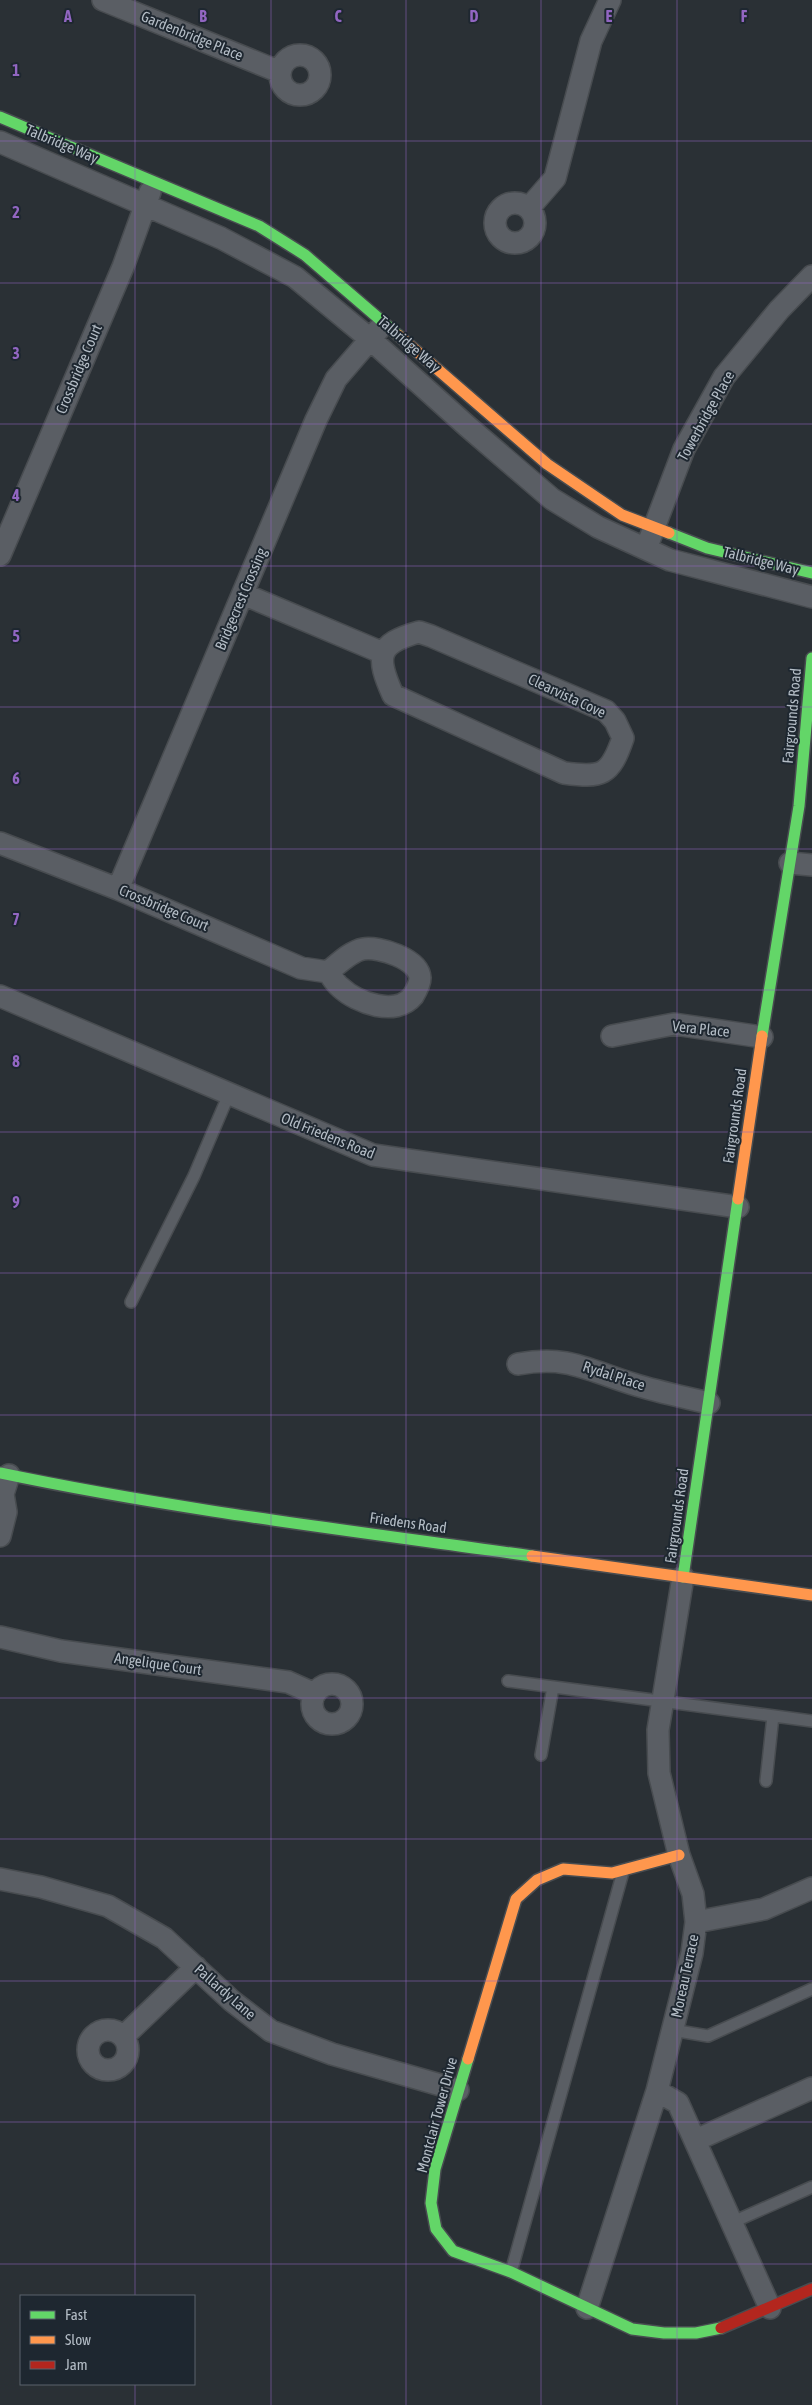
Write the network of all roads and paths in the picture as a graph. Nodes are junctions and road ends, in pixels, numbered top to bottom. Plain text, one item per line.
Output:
1 (103, 0) edge
2 (610, 0) edge
3 (280, 72) dead end
4 (0, 117) edge
5 (0, 142) edge
6 (153, 182) junction
7 (145, 205) junction
8 (529, 208) dead end
9 (812, 276) edge
10 (385, 323) junction
11 (370, 338) junction
12 (655, 528) junction
13 (645, 550) junction
14 (0, 555) edge
15 (812, 573) edge
16 (243, 594) junction
17 (812, 597) edge
18 (383, 653) junction
19 (812, 658) edge
20 (0, 843) edge
21 (790, 863) junction
22 (812, 865) edge
23 (118, 889) junction
24 (328, 972) dead end
25 (0, 996) edge
26 (612, 1036) dead end
27 (762, 1037) junction
28 (229, 1094) junction
29 (738, 1207) junction
30 (131, 1302) dead end
31 (518, 1364) dead end
32 (708, 1403) junction
33 (3, 1485) edge
34 (0, 1536) edge
35 (683, 1577) junction
36 (812, 1595) edge
37 (0, 1638) edge
38 (508, 1682) dead end
39 (553, 1687) junction
40 (315, 1694) dead end
41 (663, 1702) junction
42 (773, 1716) junction
43 (812, 1721) edge
44 (541, 1755) dead end
45 (766, 1781) dead end
46 (679, 1855) junction
47 (624, 1870) junction
48 (0, 1879) edge
49 (812, 1888) edge
50 (696, 1922) junction
51 (196, 1967) junction
52 (812, 1989) edge
53 (672, 2030) junction
54 (123, 2037) dead end
55 (812, 2088) edge
56 (458, 2090) junction
57 (657, 2091) junction
58 (696, 2140) junction
59 (812, 2187) edge
60 (733, 2222) junction
61 (511, 2272) junction
62 (812, 2290) edge
63 (587, 2308) junction
64 (770, 2308) junction

1 - 3 street, Gardenbridge Place
2 - 8 street
4 - 6 street, Talbridge Way
5 - 7 street, Talbridge Way
6 - 7 street, Crossbridge Court
6 - 10 street, Talbridge Way
7 - 11 street, Talbridge Way
7 - 14 street, Crossbridge Court
9 - 12 street, Towerbridge Place
10 - 11 street, Bridgecrest Crossing
10 - 12 street, Talbridge Way
11 - 13 street, Talbridge Way
11 - 16 street, Bridgecrest Crossing
12 - 13 street, Towerbridge Place
12 - 15 street, Talbridge Way
13 - 17 street, Talbridge Way
16 - 18 street
16 - 23 street, Bridgecrest Crossing
18 - 18 street, Clearvista Cove
19 - 21 street, Fairgrounds Road
20 - 23 street, Crossbridge Court
21 - 22 street
21 - 27 street, Fairgrounds Road
23 - 24 street, Crossbridge Court
25 - 28 street, Old Friedens Road
26 - 27 street, Vera Place
27 - 29 street, Fairgrounds Road
28 - 29 street, Old Friedens Road
28 - 30 lane
29 - 32 street, Fairgrounds Road
31 - 32 street, Rydal Place
32 - 35 street, Fairgrounds Road
33 - 34 street
33 - 35 street, Friedens Road
35 - 36 street, Friedens Road
35 - 41 street, Moreau Terrace
37 - 40 street, Angelique Court
38 - 39 lane
39 - 41 lane
39 - 44 lane
41 - 42 lane
41 - 46 street, Moreau Terrace
42 - 43 lane
42 - 45 lane
46 - 47 street, Montclair Tower Drive
46 - 50 street, Moreau Terrace
47 - 56 street, Montclair Tower Drive
47 - 61 lane
48 - 51 street, Pallardy Lane
49 - 50 street
50 - 53 street, Moreau Terrace
51 - 54 street
51 - 56 street, Pallardy Lane
52 - 53 lane
53 - 57 street, Moreau Terrace
55 - 58 street
56 - 61 street, Montclair Tower Drive
57 - 58 street
57 - 63 street, Moreau Terrace
58 - 60 street
59 - 60 lane
60 - 64 street
61 - 63 street, Montclair Tower Drive
62 - 64 street, Montclair Tower Drive
63 - 64 street, Montclair Tower Drive

